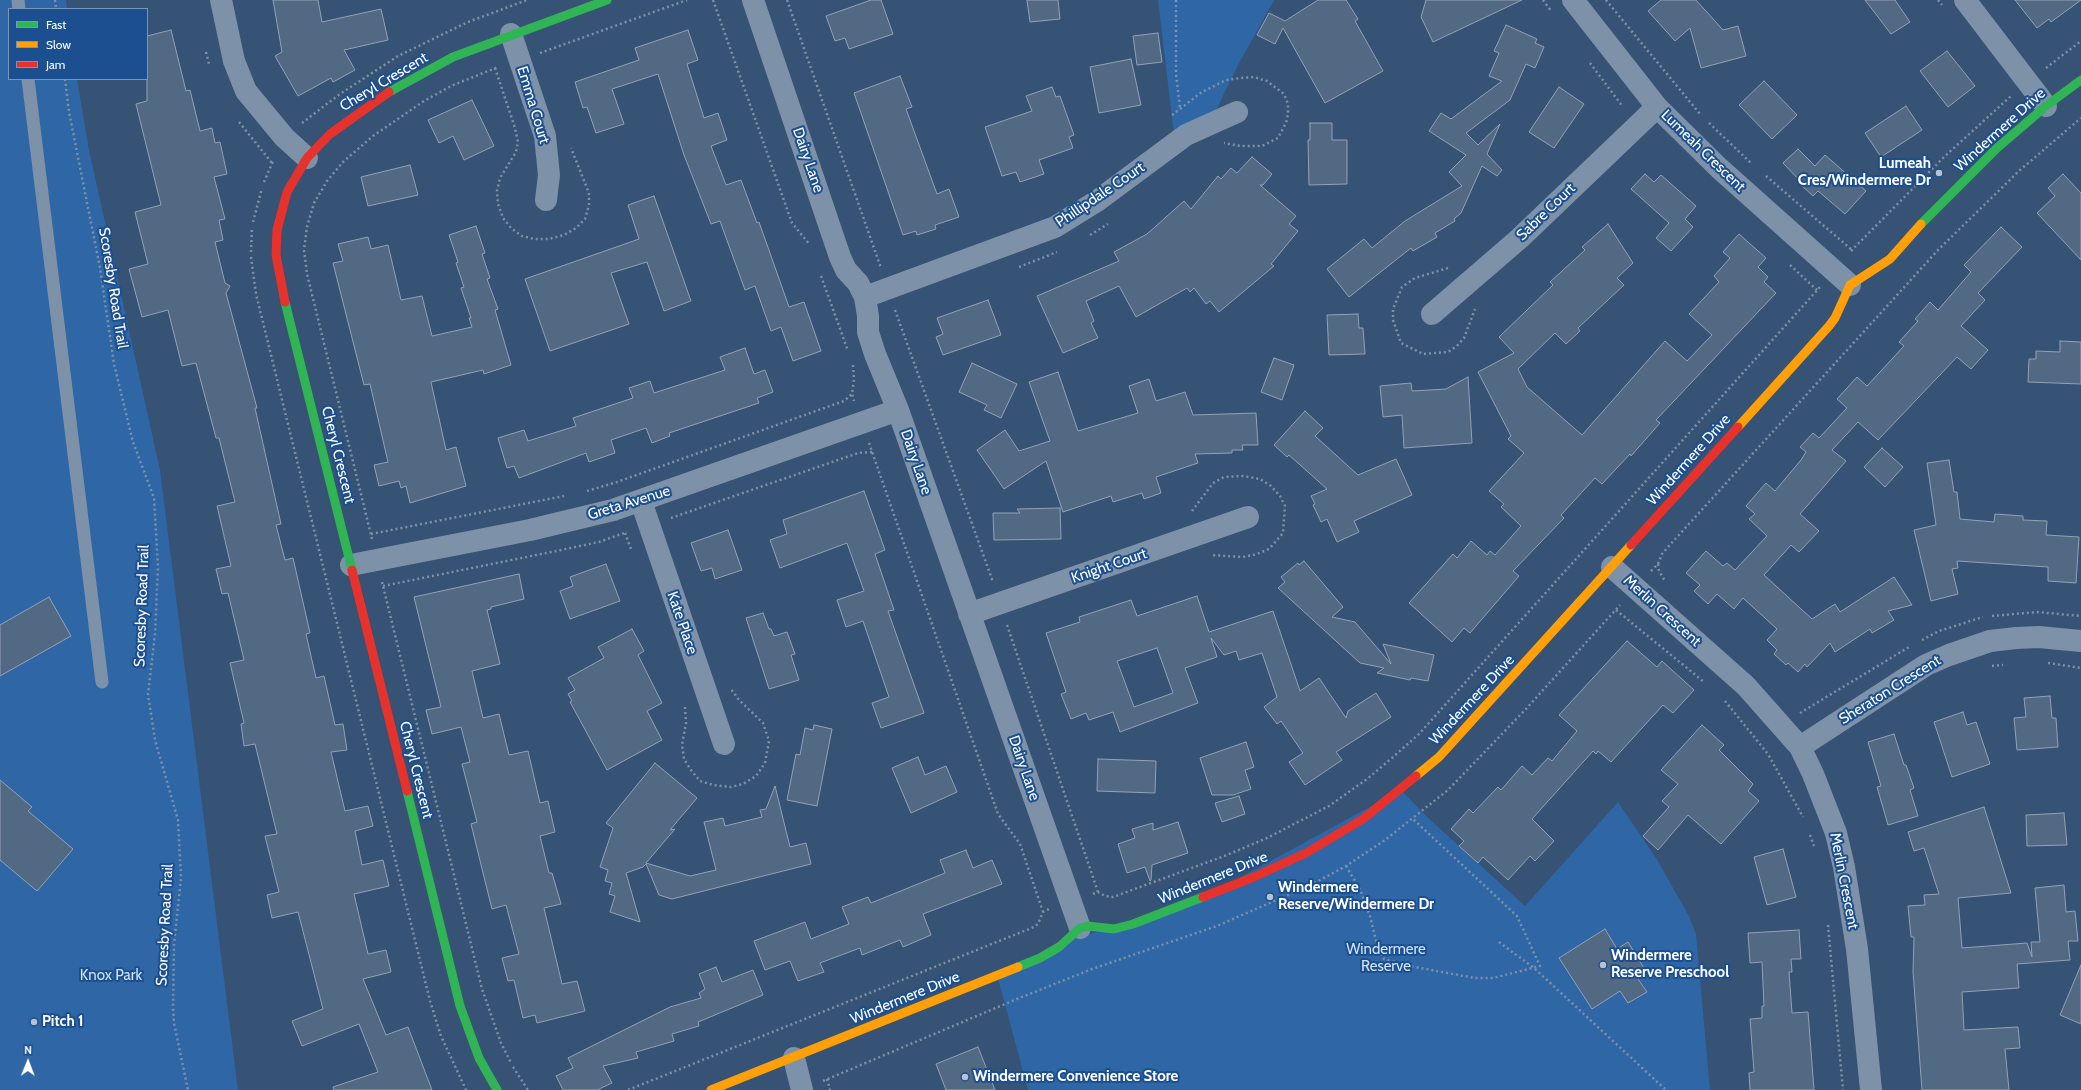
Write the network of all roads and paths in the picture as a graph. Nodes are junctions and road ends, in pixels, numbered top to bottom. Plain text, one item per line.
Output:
1 (222, 0) edge
2 (607, 0) edge
3 (687, 0) edge
4 (713, 0) edge
5 (752, 0) edge
6 (787, 0) edge
7 (1176, 0) edge
8 (1543, 0) edge
9 (1573, 0) edge
10 (1606, 0) edge
11 (1965, 0) edge
12 (1552, 12) dead end
13 (511, 34) junction
14 (2081, 42) edge
15 (537, 54) dead end
16 (1590, 62) dead end
17 (504, 65) dead end
18 (2041, 71) dead end
19 (28, 80) edge
20 (65, 80) edge
21 (2081, 80) edge
22 (2014, 93) dead end
23 (2046, 106) junction
24 (1657, 107) junction
25 (1180, 108) dead end
26 (1237, 112) dead end
27 (1622, 112) dead end
28 (296, 118) dead end
29 (2081, 118) edge
30 (301, 124) dead end
31 (307, 158) junction
32 (1757, 169) dead end
33 (1763, 174) dead end
34 (546, 200) dead end
35 (812, 249) dead end
36 (1852, 250) junction
37 (1848, 255) dead end
38 (882, 270) dead end
39 (820, 271) dead end
40 (1823, 283) dead end
41 (1850, 285) junction
42 (865, 297) junction
43 (892, 302) dead end
44 (1432, 314) dead end
45 (852, 394) junction
46 (856, 405) dead end
47 (898, 410) junction
48 (869, 443) dead end
49 (872, 452) junction
50 (581, 492) dead end
51 (567, 495) dead end
52 (640, 502) junction
53 (1248, 517) dead end
54 (667, 520) dead end
55 (633, 530) dead end
56 (370, 534) junction
57 (372, 541) dead end
58 (351, 565) junction
59 (1612, 567) junction
60 (1651, 571) dead end
61 (382, 579) dead end
62 (994, 585) dead end
63 (383, 586) junction
64 (1616, 610) dead end
65 (970, 614) junction
66 (1006, 621) dead end
67 (2081, 641) edge
68 (2044, 663) dead end
69 (2009, 664) dead end
70 (1985, 668) dead end
71 (2081, 668) edge
72 (102, 682) dead end
73 (1708, 685) dead end
74 (1725, 700) dead end
75 (724, 744) dead end
76 (1800, 748) junction
77 (1413, 819) dead end
78 (1805, 820) dead end
79 (1807, 827) dead end
80 (1814, 848) dead end
81 (1346, 866) dead end
82 (1098, 892) junction
83 (1088, 895) dead end
84 (1053, 908) dead end
85 (1043, 912) junction
86 (1827, 917) dead end
87 (1080, 928) junction
88 (1499, 942) dead end
89 (1534, 968) junction
90 (794, 1058) junction
91 (827, 1080) dead end
92 (188, 1090) edge
93 (497, 1090) edge
94 (528, 1090) edge
95 (628, 1090) edge
96 (711, 1090) edge
97 (802, 1090) edge
98 (830, 1090) edge
99 (1666, 1090) edge
100 (1843, 1090) edge
101 (1871, 1090) edge

1 - 31 street
2 - 13 street, Cheryl Crescent
3 - 15 path
4 - 35 path
5 - 42 street, Dairy Lane
6 - 38 path
7 - 25 path
8 - 12 path
9 - 24 street, Lumeah Crescent
10 - 32 path
11 - 23 street
13 - 31 street, Cheryl Crescent
13 - 34 street, Emma Court
14 - 18 path
16 - 27 path
17 - 56 path
19 - 72 lane
20 - 92 path, Scoresby Road Trail
21 - 23 street, Windermere Drive
22 - 36 path
23 - 41 street, Windermere Drive
24 - 41 street, Lumeah Crescent
24 - 44 street, Sabre Court
26 - 42 street, Phillipdale Court
28 - 30 path
29 - 60 path
31 - 58 street, Cheryl Crescent
33 - 36 path
36 - 37 path
39 - 45 path
40 - 82 path
41 - 59 street, Windermere Drive
42 - 47 street, Dairy Lane
43 - 62 path
45 - 46 path
45 - 50 path
47 - 52 street, Greta Avenue
47 - 65 street, Dairy Lane
48 - 49 path
49 - 54 path
49 - 85 path
51 - 56 path
52 - 58 street, Greta Avenue
52 - 75 street, Kate Place
53 - 65 street, Knight Court
55 - 63 path
56 - 57 path
58 - 93 street, Cheryl Crescent
59 - 76 street, Merlin Crescent
59 - 87 street, Windermere Drive
61 - 63 path
63 - 94 path
64 - 73 path
65 - 87 street, Dairy Lane
66 - 82 path
67 - 76 street, Sheraton Crescent
68 - 71 path
69 - 70 path
74 - 78 path
76 - 101 street, Merlin Crescent
77 - 89 path
79 - 80 path
81 - 89 path
82 - 83 path
84 - 85 path
85 - 95 path
86 - 100 path
87 - 90 street, Windermere Drive
88 - 89 path
89 - 99 path
90 - 96 street, Windermere Drive
90 - 97 street
91 - 98 path

